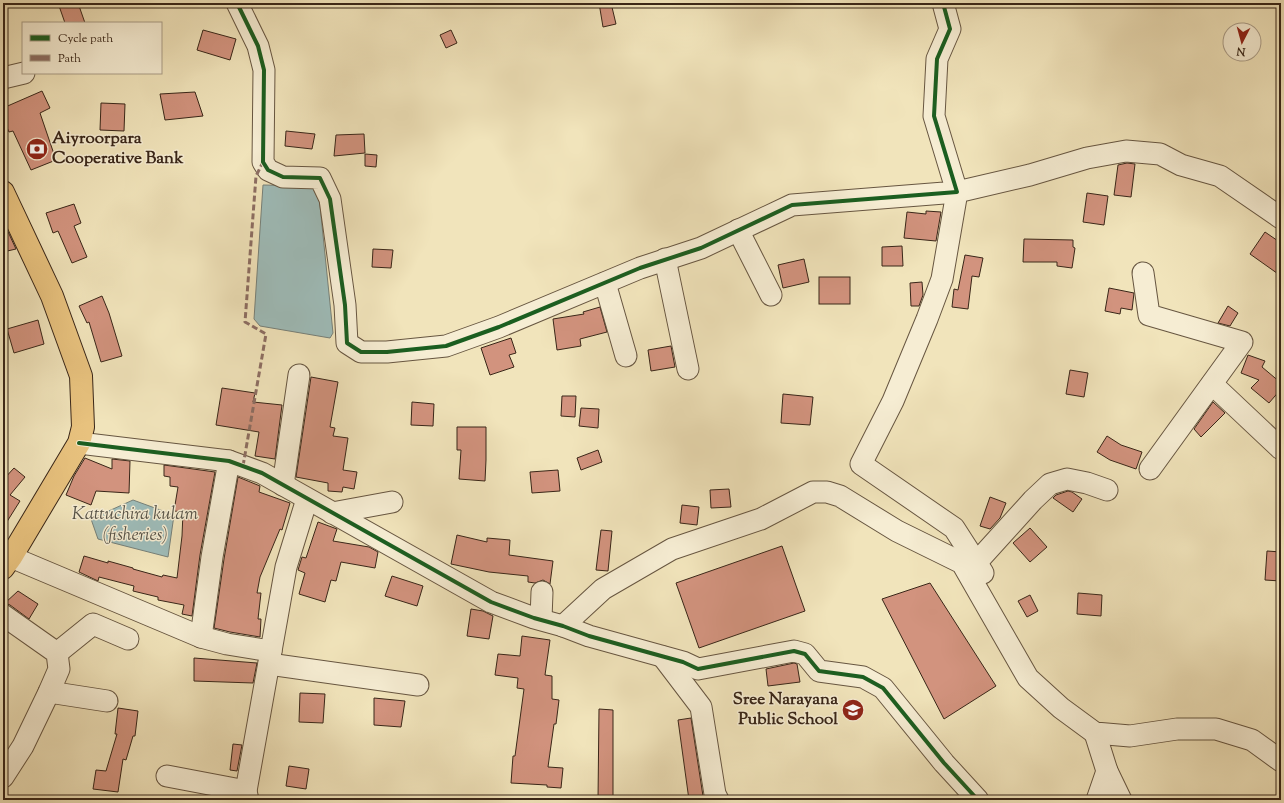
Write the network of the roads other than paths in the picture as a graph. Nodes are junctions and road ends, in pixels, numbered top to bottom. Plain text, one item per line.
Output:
1 (237, 3) edge
2 (943, 3) edge
3 (22, 73) edge
4 (3, 78) edge
5 (3, 192) edge
6 (957, 192) junction
7 (1281, 218) edge
8 (738, 230) junction
9 (665, 259) junction
10 (1143, 273) dead end
11 (605, 283) junction
12 (771, 295) dead end
13 (626, 356) dead end
14 (688, 369) dead end
15 (299, 375) dead end
16 (1212, 384) junction
17 (79, 443) junction
18 (1281, 449) edge
19 (229, 462) junction
20 (1150, 469) dead end
21 (283, 485) junction
22 (1107, 490) dead end
23 (308, 498) junction
24 (392, 502) dead end
25 (332, 513) junction
26 (7, 563) edge
27 (976, 563) junction
28 (542, 592) dead end
29 (996, 595) dead end
30 (3, 615) edge
31 (541, 619) junction
32 (563, 626) junction
33 (201, 637) junction
34 (128, 639) dead end
35 (57, 653) junction
36 (663, 657) junction
37 (270, 658) junction
38 (418, 685) dead end
39 (49, 692) junction
40 (107, 701) dead end
41 (1095, 733) junction
42 (1281, 761) edge
43 (1107, 771) junction
44 (167, 776) dead end
45 (3, 777) edge
46 (247, 795) edge
47 (718, 800) edge
48 (978, 800) edge
49 (1096, 800) edge
50 (1121, 800) edge

1 - 11 street
2 - 6 street
3 - 4 street
5 - 17 main road
6 - 7 street
6 - 8 street
6 - 27 street
8 - 9 street
8 - 12 street
9 - 11 street
9 - 14 street
10 - 16 street
11 - 13 street
15 - 21 street
16 - 18 street
16 - 20 street
17 - 19 street
17 - 26 main road
19 - 21 street
19 - 33 street
21 - 23 street
22 - 27 street
23 - 25 street
23 - 37 street
24 - 25 street
25 - 31 street
26 - 33 street
27 - 29 street
28 - 31 street
30 - 35 street
31 - 32 street
32 - 36 street
32 - 41 street
33 - 37 street
34 - 35 street
35 - 39 street
36 - 47 street
36 - 48 street
37 - 38 street
37 - 46 street
39 - 40 street
39 - 45 street
41 - 42 street
41 - 43 street
43 - 49 street
43 - 50 street
44 - 46 street

